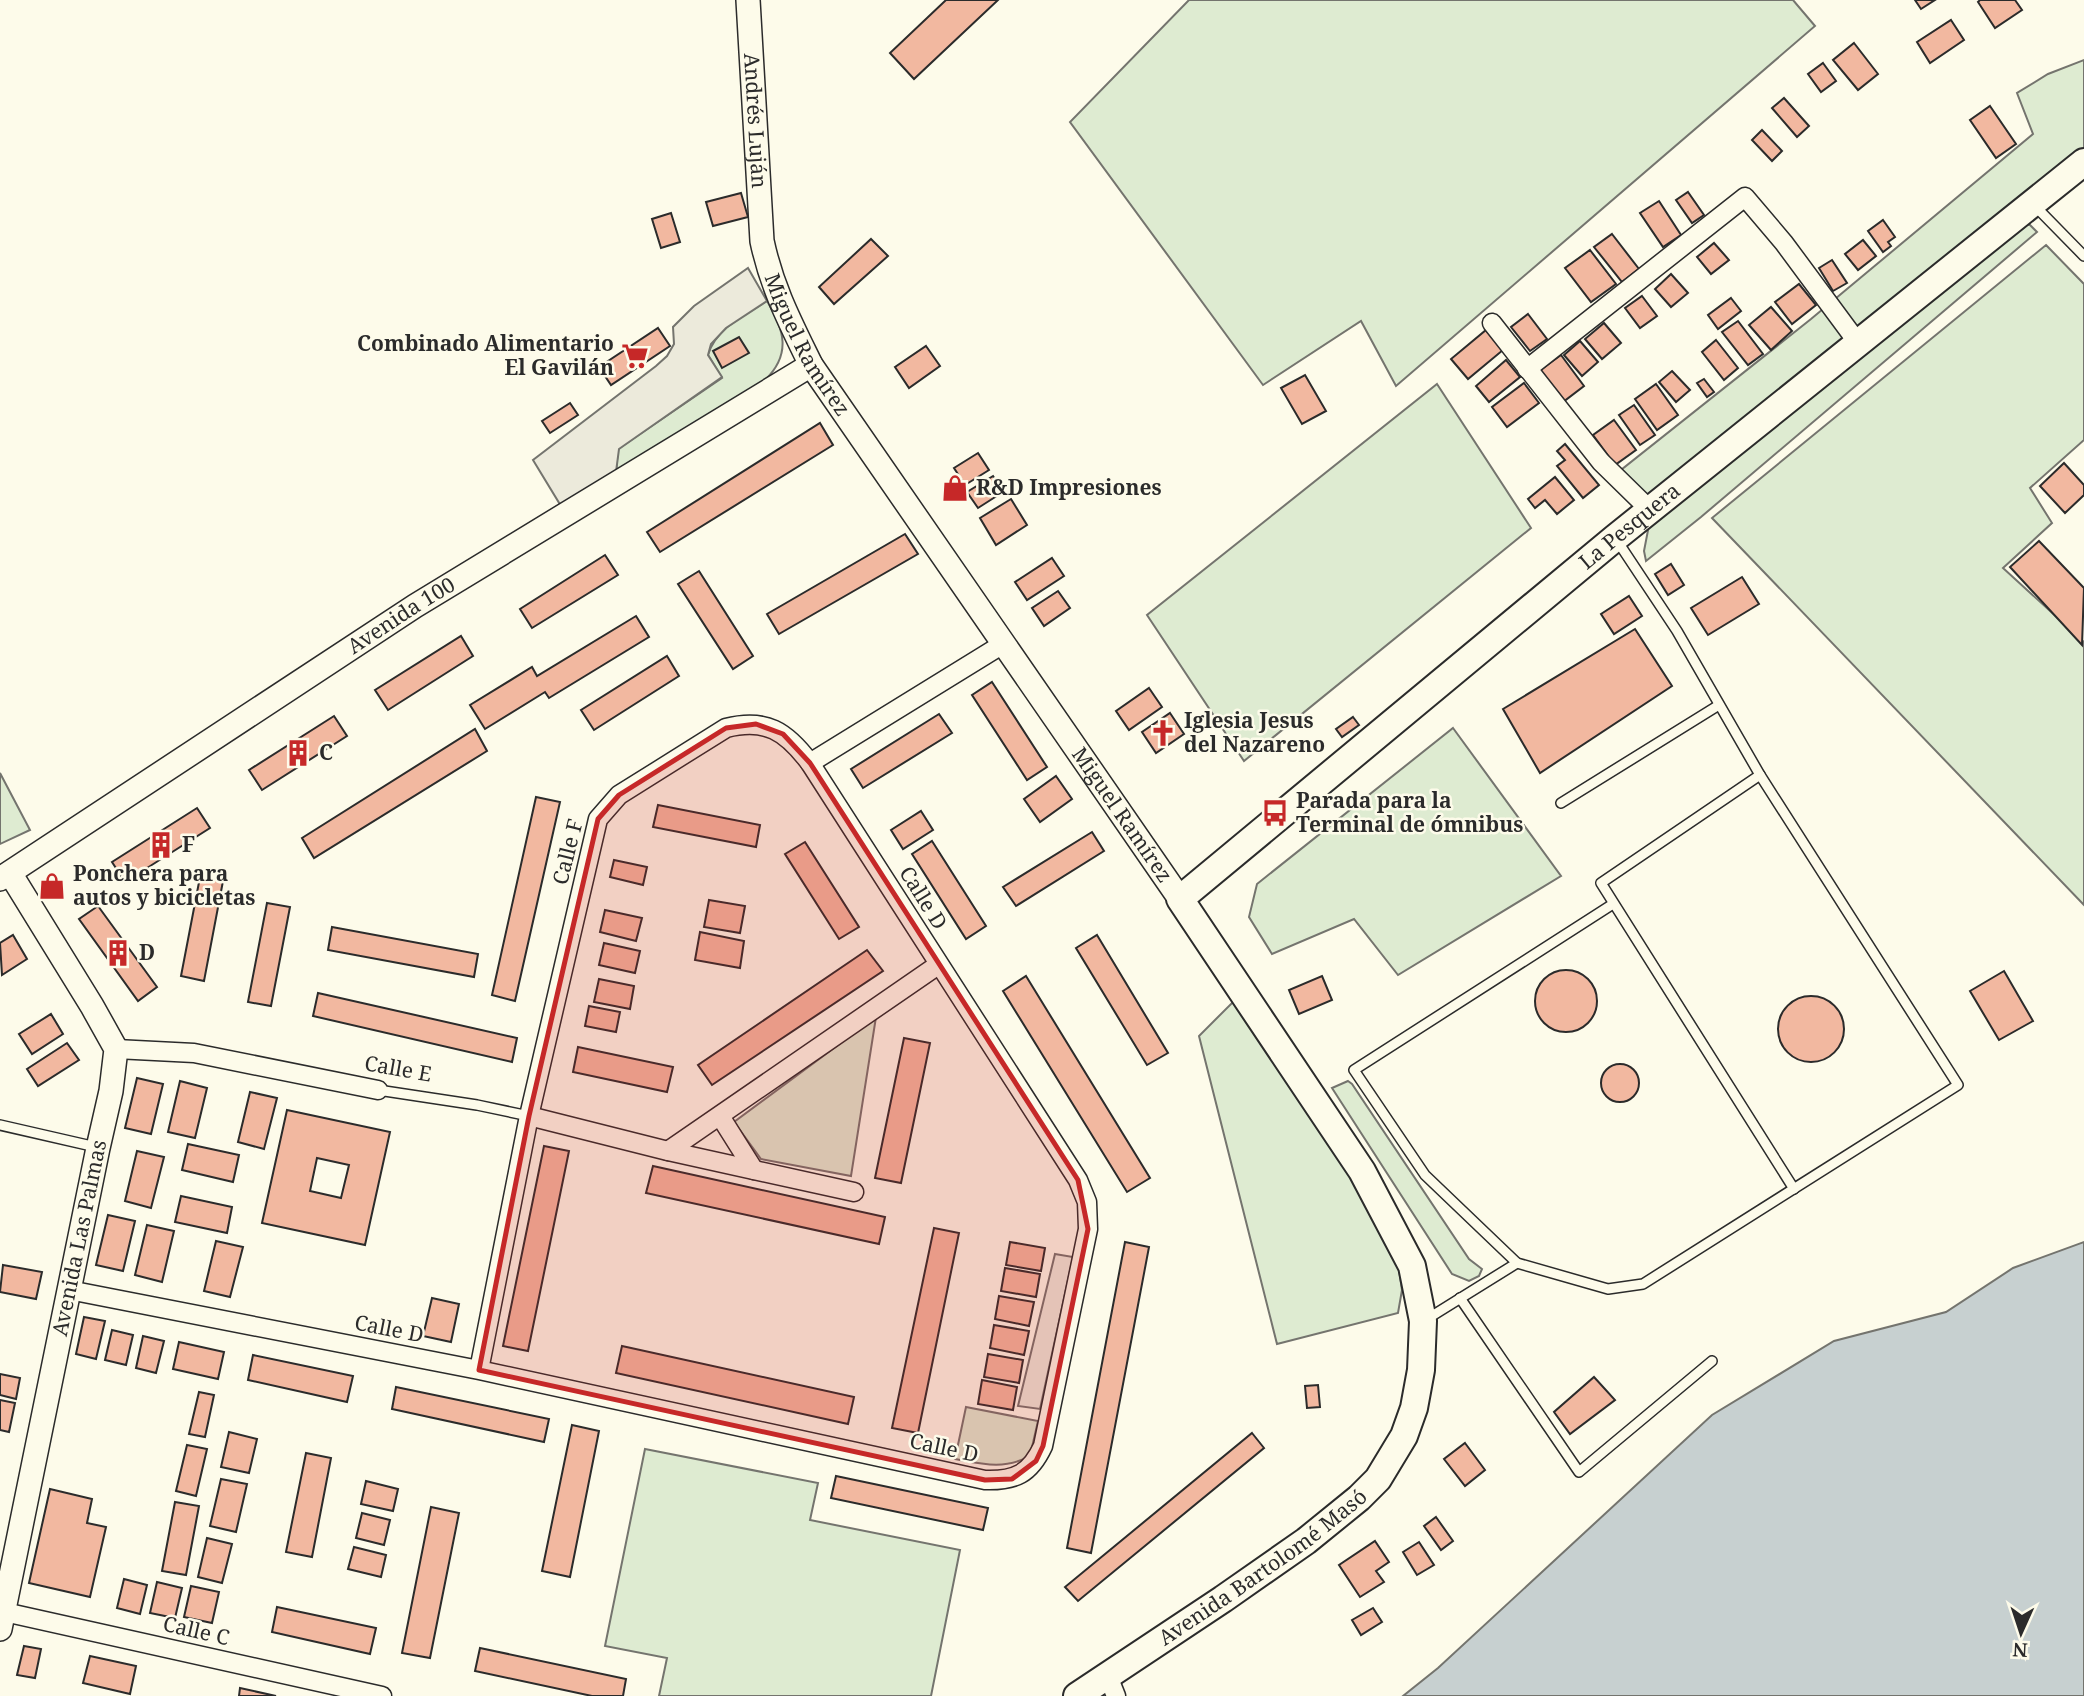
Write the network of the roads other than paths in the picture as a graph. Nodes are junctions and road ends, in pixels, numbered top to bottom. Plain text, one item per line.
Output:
1 (748, 0) edge
2 (2084, 162) edge
3 (2033, 203) junction
4 (762, 241) joint
5 (2084, 256) edge
6 (1492, 323) dead end
7 (1858, 343) junction
8 (811, 365) junction
9 (1527, 369) junction
10 (1650, 510) junction
11 (1615, 538) junction
12 (1003, 644) junction
13 (1719, 705) junction
14 (810, 763) junction
15 (1760, 775) junction
16 (1561, 803) dead end
17 (5, 876) edge
18 (1180, 899) junction
19 (1613, 904) junction
20 (938, 965) junction
21 (116, 1049) junction
22 (378, 1090) joint
23 (529, 1116) junction
24 (720, 1116) junction
25 (0, 1125) edge
26 (98, 1148) junction
27 (668, 1152) junction
28 (754, 1170) junction
29 (1794, 1189) junction
30 (854, 1192) dead end
31 (1517, 1263) junction
32 (69, 1290) junction
33 (1460, 1298) junction
34 (1423, 1321) junction
35 (1712, 1361) dead end
36 (480, 1370) junction
37 (1413, 1408) joint
38 (1, 1617) edge
39 (1112, 1686) edge
40 (382, 1696) edge
41 (1076, 1696) edge

1 - 4 street, Andrés Luján
2 - 3 main road, La Pesquera
3 - 5 lane
3 - 7 main road, La Pesquera
4 - 8 street, Miguel Ramírez
6 - 9 street
7 - 9 street
7 - 10 main road, La Pesquera
8 - 12 street, Miguel Ramírez
8 - 17 street, Avenida 100
9 - 10 street
10 - 11 main road, La Pesquera
11 - 13 lane
11 - 18 main road, La Pesquera
12 - 14 street
12 - 18 street, Miguel Ramírez
13 - 15 lane
13 - 16 lane
14 - 20 street, Calle D
14 - 23 street, Calle F
15 - 19 lane
15 - 29 lane
17 - 21 street
18 - 34 main road, Miguel Ramírez
19 - 29 lane
19 - 31 lane
20 - 24 street
20 - 36 street, Calle D
21 - 22 street, Calle E
21 - 26 street, Avenida Las Palmas
22 - 23 lane, Calle E
23 - 27 street, Calle E
23 - 36 street, Calle F
24 - 27 street
24 - 28 street
25 - 26 lane
26 - 32 street, Avenida Las Palmas
27 - 28 street, Calle E
28 - 30 street, Calle E
29 - 31 lane
31 - 33 lane
32 - 36 street, Calle D
32 - 38 street, Avenida Las Palmas
33 - 34 lane
33 - 35 lane
34 - 37 main road, Miguel Ramírez
37 - 39 main road, Avenida Bartolomé Masó
38 - 40 street, Calle C
39 - 41 main road, Avenida Bartolomé Masó

